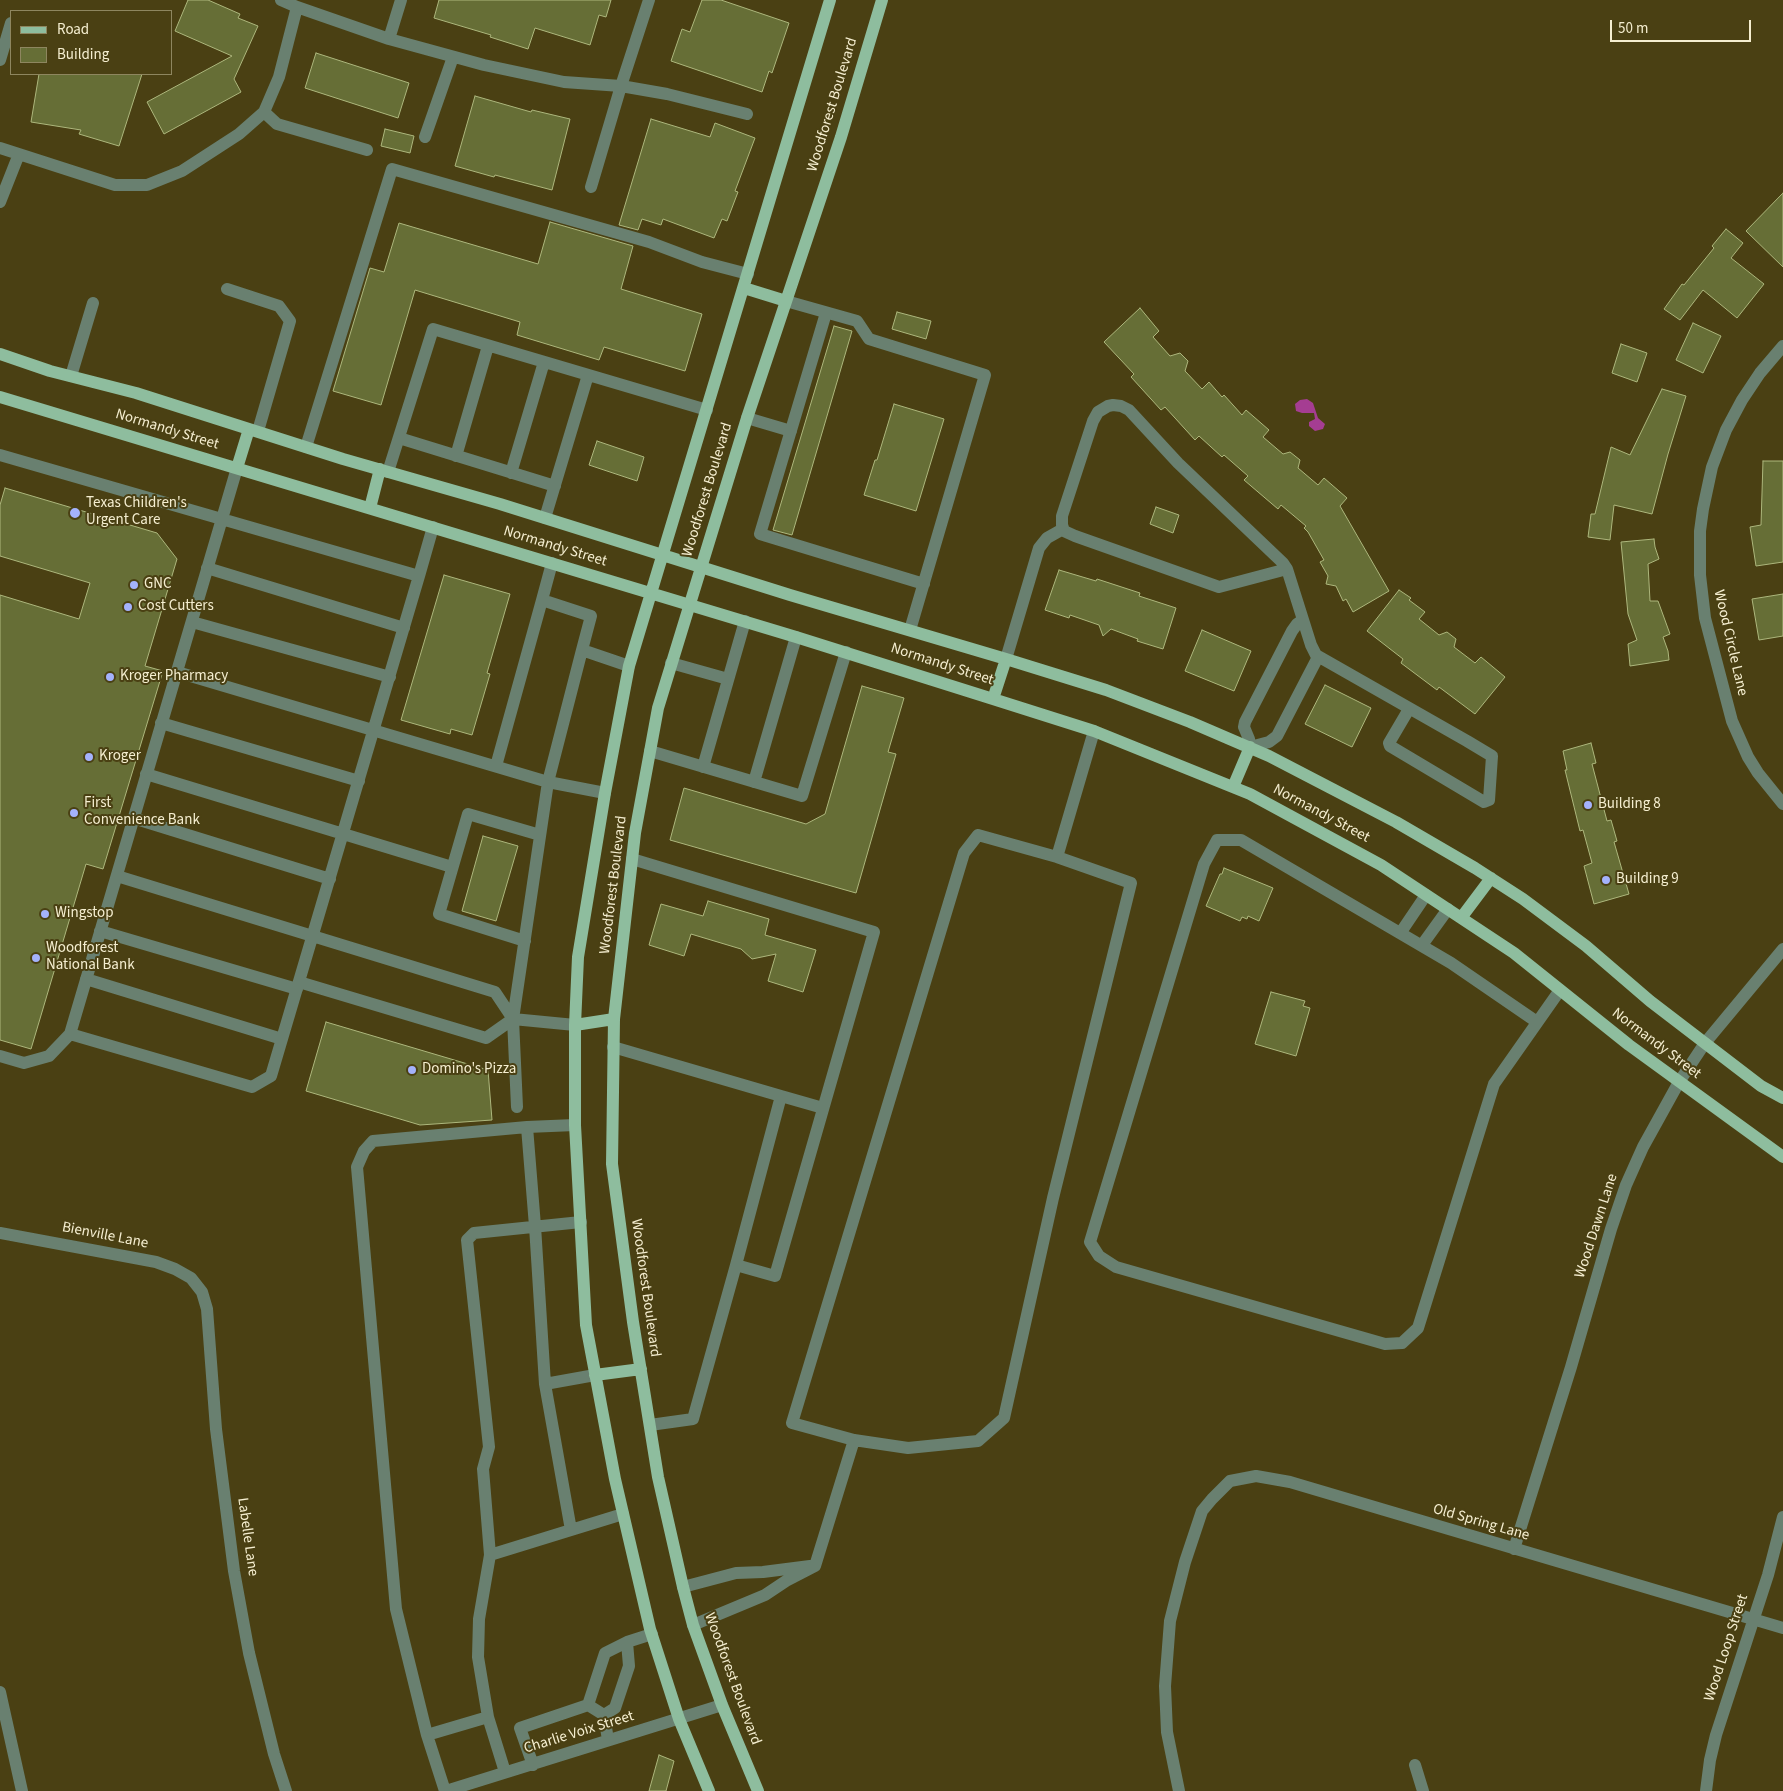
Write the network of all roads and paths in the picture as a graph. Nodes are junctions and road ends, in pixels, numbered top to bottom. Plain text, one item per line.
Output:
1 (280, 0) edge
2 (401, 0) edge
3 (649, 0) edge
4 (830, 0) edge
5 (882, 0) edge
6 (296, 7) junction
7 (10, 26) edge
8 (389, 39) junction
9 (453, 57) junction
10 (0, 60) edge
11 (621, 86) junction
12 (264, 112) junction
13 (747, 114) dead end
14 (426, 137) dead end
15 (0, 148) edge
16 (367, 150) dead end
17 (18, 154) junction
18 (591, 187) dead end
19 (0, 202) edge
20 (748, 274) junction
21 (744, 288) junction
22 (226, 290) dead end
23 (786, 301) junction
24 (93, 303) dead end
25 (826, 313) junction
26 (488, 346) junction
27 (1783, 346) edge
28 (0, 354) edge
29 (544, 362) junction
30 (588, 375) junction
31 (71, 376) junction
32 (0, 397) edge
33 (707, 410) junction
34 (747, 418) junction
35 (253, 430) junction
36 (791, 431) junction
37 (399, 438) junction
38 (306, 447) junction
39 (0, 455) edge
40 (456, 456) junction
41 (237, 468) junction
42 (384, 470) junction
43 (511, 473) junction
44 (554, 486) junction
45 (370, 508) junction
46 (222, 518) junction
47 (545, 518) junction
48 (433, 527) junction
49 (1063, 529) junction
50 (663, 555) junction
51 (552, 563) junction
52 (701, 567) junction
53 (207, 568) junction
54 (1287, 569) junction
55 (419, 576) junction
56 (924, 584) junction
57 (651, 593) junction
58 (542, 600) junction
59 (689, 605) junction
60 (1303, 620) junction
61 (745, 621) junction
62 (192, 622) junction
63 (404, 628) junction
64 (910, 630) junction
65 (796, 637) junction
66 (582, 650) junction
67 (846, 652) junction
68 (1318, 657) junction
69 (1006, 659) junction
70 (671, 663) junction
71 (629, 666) junction
72 (177, 672) junction
73 (390, 677) junction
74 (728, 679) junction
75 (993, 699) junction
76 (1409, 708) junction
77 (161, 723) junction
78 (374, 730) junction
79 (1094, 731) junction
80 (1250, 748) junction
81 (650, 751) junction
82 (496, 766) junction
83 (703, 767) junction
84 (146, 774) junction
85 (358, 781) junction
86 (548, 782) junction
87 (754, 782) junction
88 (1233, 787) junction
89 (605, 793) junction
90 (1783, 804) edge
91 (133, 818) junction
92 (343, 833) junction
93 (540, 835) junction
94 (1057, 857) junction
95 (632, 859) junction
96 (452, 868) junction
97 (117, 876) junction
98 (1491, 878) junction
99 (330, 879) junction
100 (1426, 895) junction
101 (1448, 909) junction
102 (1461, 918) junction
103 (100, 931) junction
104 (1401, 932) junction
105 (312, 937) junction
106 (525, 941) junction
107 (1422, 945) junction
108 (1783, 949) edge
109 (86, 978) junction
110 (298, 985) junction
111 (1560, 990) junction
112 (614, 1019) junction
113 (514, 1020) junction
114 (1537, 1022) junction
115 (575, 1026) junction
116 (70, 1034) junction
117 (282, 1040) junction
118 (1705, 1043) junction
119 (613, 1046) junction
120 (0, 1056) edge
121 (1679, 1082) junction
122 (781, 1096) junction
123 (1783, 1098) edge
124 (517, 1107) dead end
125 (823, 1108) junction
126 (575, 1125) junction
127 (527, 1127) junction
128 (1783, 1157) edge
129 (581, 1222) junction
130 (535, 1226) junction
131 (0, 1232) edge
132 (736, 1265) junction
133 (197, 1286) joint
134 (641, 1369) junction
135 (596, 1375) junction
136 (544, 1384) junction
137 (650, 1425) junction
138 (854, 1440) junction
139 (623, 1514) junction
140 (1783, 1517) edge
141 (571, 1530) junction
142 (1514, 1550) junction
143 (490, 1554) junction
144 (815, 1566) junction
145 (683, 1587) junction
146 (1754, 1620) junction
147 (693, 1625) junction
148 (1783, 1628) edge
149 (652, 1634) junction
150 (627, 1642) junction
151 (0, 1692) edge
152 (722, 1705) junction
153 (588, 1706) junction
154 (604, 1715) junction
155 (488, 1717) junction
156 (679, 1719) junction
157 (427, 1735) junction
158 (608, 1740) junction
159 (533, 1765) junction
160 (1415, 1765) dead end
161 (505, 1772) junction
162 (22, 1791) edge
163 (286, 1791) edge
164 (446, 1791) edge
165 (709, 1791) edge
166 (758, 1791) edge
167 (1179, 1791) edge
168 (1423, 1791) edge
169 (1706, 1791) edge

1 - 6 street
2 - 8 street
3 - 11 street
4 - 20 main road, Woodforest Boulevard
5 - 23 main road, Woodforest Boulevard
6 - 8 street
6 - 12 street
7 - 10 street
8 - 9 street
9 - 11 street
9 - 14 street
11 - 13 street
11 - 18 street
12 - 16 street
12 - 17 street
15 - 17 street
17 - 19 street
20 - 21 main road, Woodforest Boulevard
20 - 38 street
21 - 23 main road
21 - 33 main road, Woodforest Boulevard
22 - 35 street
23 - 25 street
23 - 34 main road, Woodforest Boulevard
24 - 31 street
25 - 36 street
25 - 56 street
26 - 29 street
26 - 37 street
26 - 40 street
27 - 90 street, Wood Circle Lane
28 - 31 main road, Normandy Street
29 - 30 street
29 - 43 street
30 - 33 street
30 - 44 street
31 - 35 main road, Normandy Street
32 - 41 main road, Normandy Street
33 - 50 main road, Woodforest Boulevard
34 - 36 street
34 - 52 main road, Woodforest Boulevard
35 - 38 main road, Normandy Street
35 - 41 main road
36 - 56 street
37 - 40 street
37 - 42 street
38 - 42 main road, Normandy Street
39 - 46 street
40 - 43 street
41 - 45 main road, Normandy Street
41 - 46 street
42 - 45 main road
42 - 47 main road, Normandy Street
43 - 44 street
44 - 47 street
45 - 48 main road, Normandy Street
46 - 53 street
46 - 55 street
47 - 50 main road, Normandy Street
48 - 51 main road, Normandy Street
48 - 55 street
49 - 54 street
49 - 54 street
49 - 69 street
50 - 52 main road, Normandy Street
50 - 57 main road, Woodforest Boulevard
51 - 57 main road, Normandy Street
51 - 58 street
52 - 59 main road, Woodforest Boulevard
52 - 64 main road, Normandy Street
53 - 62 street
53 - 63 street
54 - 60 street
55 - 63 street
56 - 64 street
57 - 59 main road, Normandy Street
57 - 71 main road, Woodforest Boulevard
58 - 66 street
58 - 82 street
59 - 61 main road, Normandy Street
59 - 70 main road, Woodforest Boulevard
60 - 68 street
60 - 80 street
61 - 65 main road, Normandy Street
61 - 74 street
62 - 72 street
62 - 73 street
63 - 73 street
64 - 69 main road, Normandy Street
65 - 67 main road, Normandy Street
65 - 87 street
66 - 71 street
66 - 86 street
67 - 75 main road, Normandy Street
67 - 87 street
68 - 76 street
68 - 80 street
69 - 75 main road
69 - 80 main road, Normandy Street
70 - 74 street
70 - 81 main road, Woodforest Boulevard
71 - 89 main road, Woodforest Boulevard
72 - 77 street
72 - 78 street
73 - 78 street
74 - 83 street
75 - 79 main road, Normandy Street
76 - 76 street
77 - 84 street
77 - 85 street
78 - 82 street
78 - 85 street
79 - 88 main road, Normandy Street
79 - 94 street
80 - 88 main road
80 - 98 main road, Normandy Street
81 - 83 street
81 - 95 main road, Woodforest Boulevard
82 - 86 street
83 - 87 street
84 - 91 street
84 - 92 street
85 - 92 street
86 - 89 street
86 - 93 street
88 - 100 main road, Normandy Street
89 - 115 main road, Woodforest Boulevard
91 - 97 street
91 - 99 street
92 - 96 street
92 - 99 street
93 - 96 street
93 - 106 street
94 - 138 street
94 - 138 street
95 - 112 main road, Woodforest Boulevard
95 - 125 street
96 - 106 street
97 - 103 street
97 - 105 street
98 - 102 main road
98 - 118 main road, Normandy Street
99 - 105 street
100 - 101 main road, Normandy Street
100 - 104 street
101 - 102 main road, Normandy Street
101 - 107 street
102 - 111 main road, Normandy Street
103 - 109 street
103 - 110 street
104 - 107 street
104 - 114 street
105 - 110 street
105 - 113 street
106 - 113 street
107 - 114 street
108 - 118 street, Wood Dawn Lane
109 - 116 street
109 - 117 street
110 - 113 street
110 - 117 street
111 - 114 street
111 - 121 main road, Normandy Street
112 - 115 main road
112 - 119 main road, Woodforest Boulevard
113 - 115 street
113 - 124 street
115 - 126 main road, Woodforest Boulevard
116 - 117 street
116 - 120 street
118 - 121 street, Wood Dawn Lane
118 - 123 main road, Normandy Street
119 - 122 street
119 - 134 main road, Woodforest Boulevard
121 - 128 main road, Normandy Street
121 - 142 street, Wood Dawn Lane
122 - 125 street
122 - 132 street
125 - 132 street
126 - 127 street
126 - 129 main road, Woodforest Boulevard
127 - 130 street
127 - 157 street
129 - 130 street
129 - 135 main road, Woodforest Boulevard
130 - 136 street
130 - 143 street
131 - 133 street, Bienville Lane
132 - 137 street
133 - 163 street, Labelle Lane
134 - 135 main road
134 - 137 main road, Woodforest Boulevard
135 - 136 street
135 - 139 main road, Woodforest Boulevard
136 - 141 street
137 - 145 main road, Woodforest Boulevard
138 - 144 street
139 - 141 street
139 - 149 main road, Woodforest Boulevard
140 - 146 street, Wood Loop Street
141 - 143 street
142 - 146 street, Old Spring Lane
142 - 167 street, Old Spring Lane
143 - 155 street
144 - 145 street
144 - 147 street
145 - 147 main road, Woodforest Boulevard
146 - 148 street, Old Spring Lane
146 - 169 street, Wood Loop Street
147 - 152 main road, Woodforest Boulevard
149 - 150 street
149 - 156 main road, Woodforest Boulevard
150 - 153 street
150 - 154 street
151 - 162 street
152 - 156 street, Charlie Voix Street
152 - 166 main road, Woodforest Boulevard
153 - 154 street
153 - 159 street
154 - 158 street
155 - 157 street
155 - 161 street
156 - 158 street, Charlie Voix Street
156 - 165 main road, Woodforest Boulevard
157 - 164 street
158 - 159 street, Charlie Voix Street
159 - 161 street, Charlie Voix Street
160 - 168 street
161 - 164 street, Charlie Voix Street

